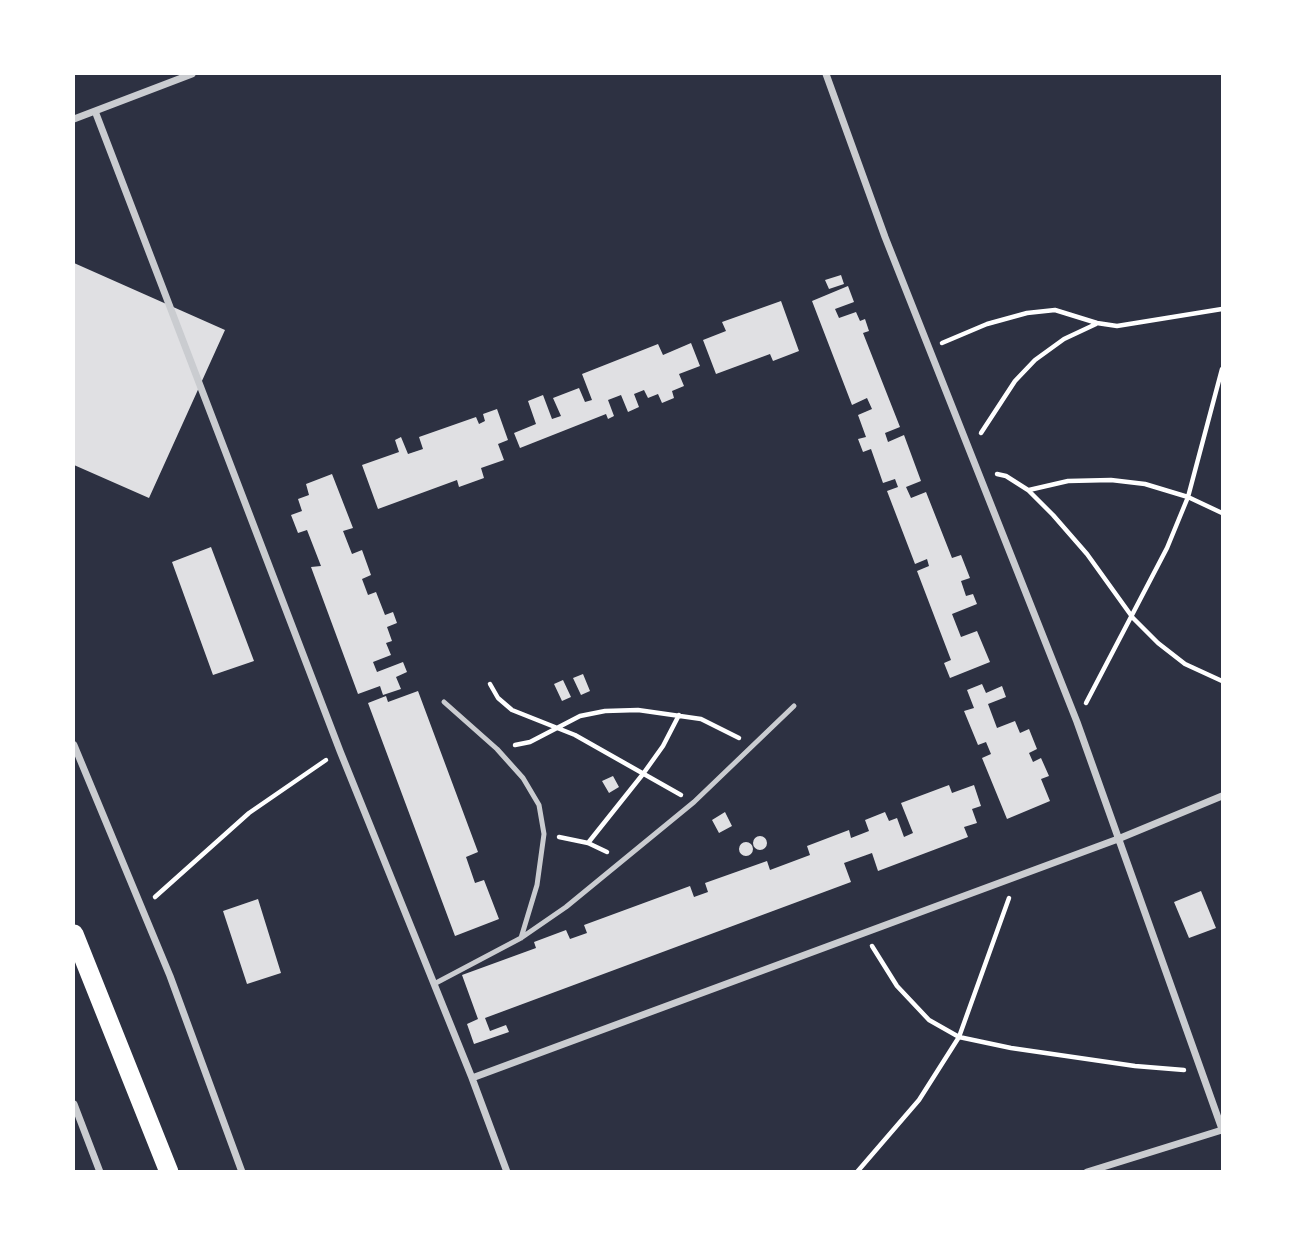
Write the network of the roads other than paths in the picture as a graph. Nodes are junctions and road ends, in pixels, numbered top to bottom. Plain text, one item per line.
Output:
1 (192, 74) edge
2 (826, 74) edge
3 (95, 111) junction
4 (74, 119) edge
5 (444, 702) dead end
6 (794, 706) dead end
7 (74, 745) edge
8 (1223, 796) edge
9 (1118, 839) junction
10 (74, 934) edge
11 (521, 938) junction
12 (434, 984) junction
13 (472, 1078) junction
14 (74, 1104) edge
15 (1223, 1129) edge
16 (100, 1171) edge
17 (169, 1171) edge
18 (242, 1171) edge
19 (507, 1171) edge
20 (1087, 1171) edge

1 - 3 street
2 - 9 street
3 - 4 street
3 - 12 street
5 - 11 lane
6 - 11 lane
7 - 18 street
8 - 9 street
9 - 13 street
9 - 15 street
10 - 17 highway
11 - 12 lane
12 - 13 street
13 - 19 street
14 - 16 street
15 - 20 street

